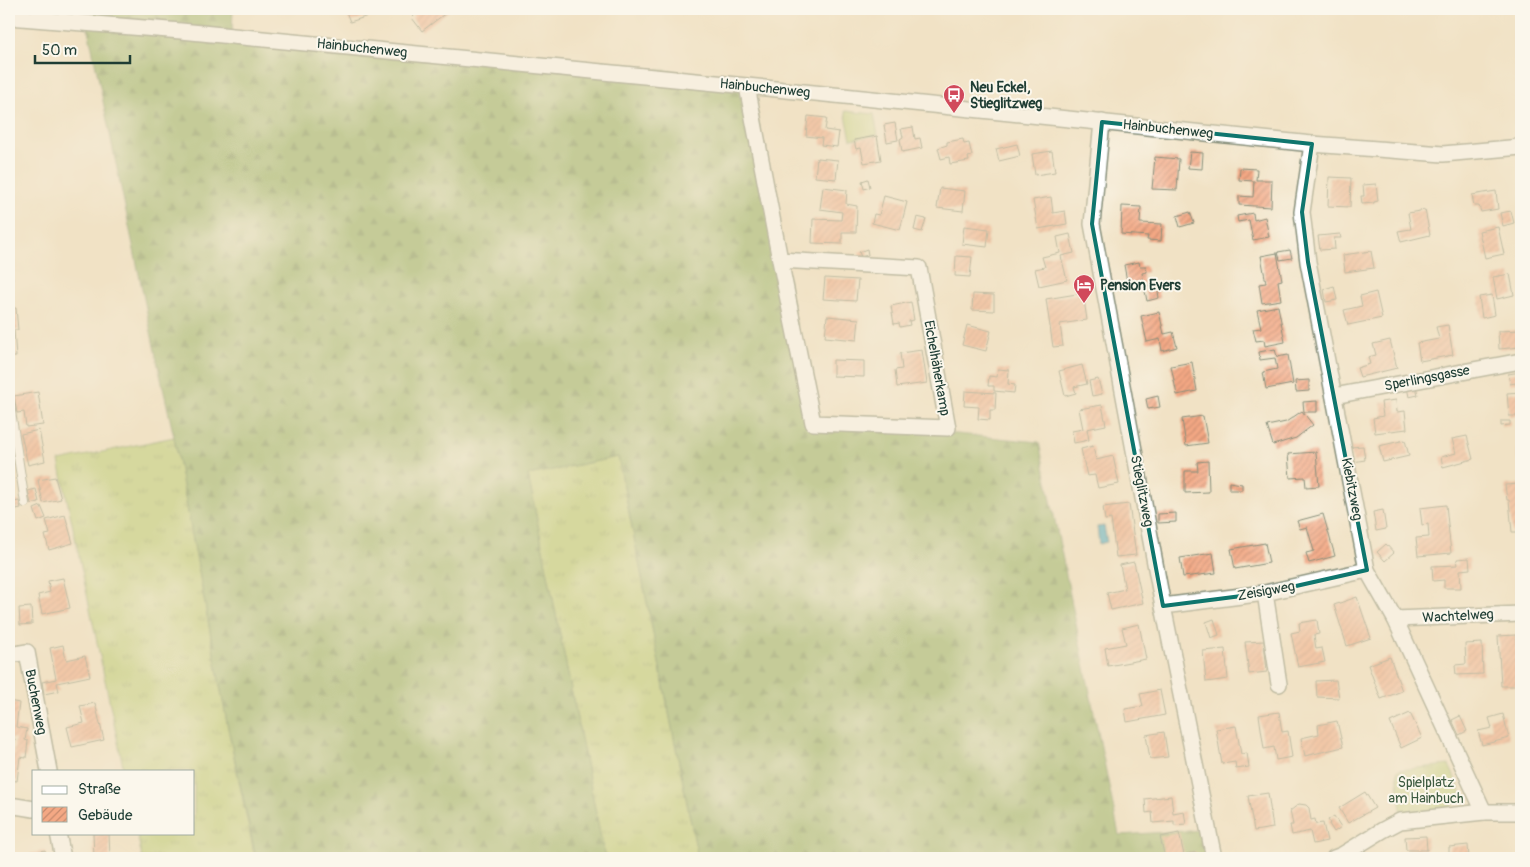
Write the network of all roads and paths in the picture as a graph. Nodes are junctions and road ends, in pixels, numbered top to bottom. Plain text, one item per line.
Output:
1 (9, 17) edge
2 (747, 86) junction
3 (1102, 122) junction
4 (1312, 144) junction
5 (1521, 148) edge
6 (780, 260) junction
7 (1521, 361) edge
8 (1334, 396) junction
9 (9, 398) edge
10 (25, 503) dead end
11 (1367, 570) junction
12 (1265, 593) junction
13 (1163, 606) junction
14 (1521, 614) edge
15 (1395, 619) junction
16 (9, 655) edge
17 (1279, 684) dead end
18 (49, 770) edge
19 (9, 805) edge
20 (32, 809) edge
21 (1484, 812) junction
22 (1521, 812) edge
23 (58, 834) edge
24 (63, 858) edge
25 (1214, 858) edge
26 (1334, 858) edge

1 - 2 street, Hainbuchenweg
2 - 3 street, Hainbuchenweg
2 - 6 street, Eichelhäherkamp
3 - 4 street, Hainbuchenweg
3 - 13 street, Stieglitzweg
4 - 5 street, Hainbuchenweg
4 - 8 street, Kiebitzweg
6 - 6 street, Eichelhäherkamp
7 - 8 street, Sperlingsgasse
8 - 11 street, Kiebitzweg
9 - 10 lane
11 - 12 street, Zeisigweg
11 - 15 street, Kiebitzweg
12 - 13 street, Zeisigweg
12 - 17 street
13 - 25 street, Stieglitzweg
14 - 15 street, Wachtelweg
15 - 21 street, Kiebitzweg
16 - 18 street, Buchenweg
19 - 20 street
21 - 22 street
21 - 26 street
23 - 24 street

